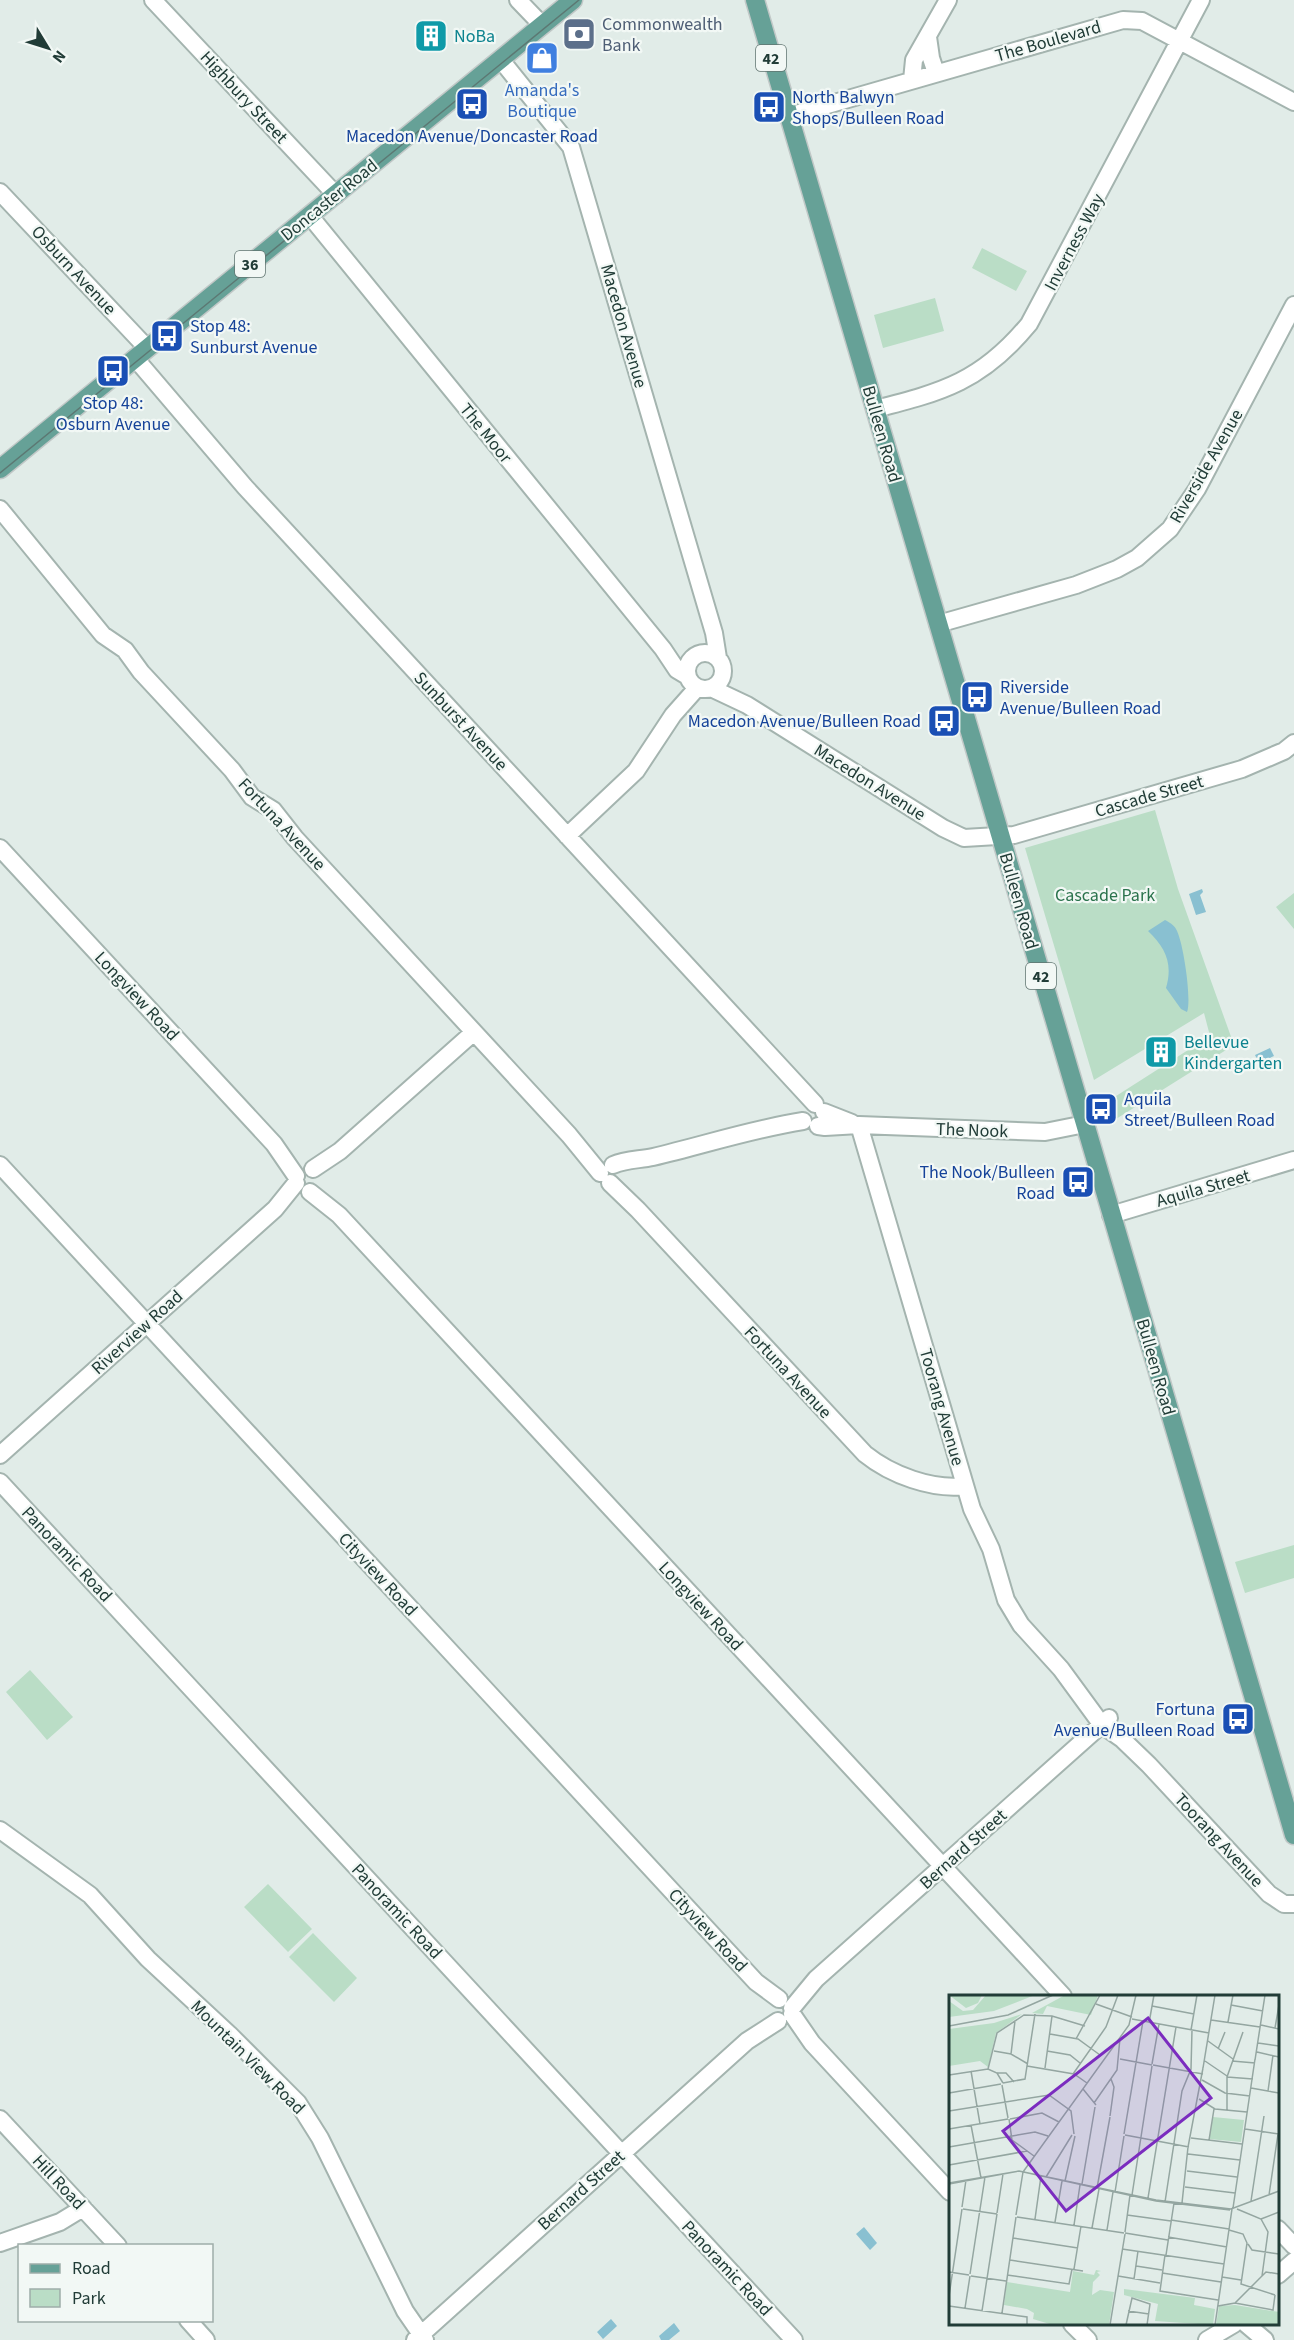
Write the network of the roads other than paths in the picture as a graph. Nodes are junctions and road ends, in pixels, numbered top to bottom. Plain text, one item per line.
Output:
1 (153, 0) edge
2 (518, 0) edge
3 (573, 0) edge
4 (755, 0) edge
5 (948, 0) edge
6 (1201, 0) edge
7 (542, 25) junction
8 (928, 37) junction
9 (1179, 42) junction
10 (501, 60) junction
11 (936, 73) junction
12 (912, 80) junction
13 (1294, 102) edge
14 (789, 116) junction
15 (0, 192) edge
16 (336, 195) junction
17 (310, 216) junction
18 (1294, 305) edge
19 (141, 353) junction
20 (875, 409) junction
21 (0, 469) edge
22 (0, 509) edge
23 (938, 624) junction
24 (715, 661) junction
25 (694, 679) junction
26 (747, 705) junction
27 (1294, 743) edge
28 (999, 835) junction
29 (567, 836) junction
30 (0, 848) edge
31 (474, 1032) junction
32 (811, 1114) junction
33 (1084, 1124) junction
34 (859, 1125) junction
35 (1294, 1160) edge
36 (0, 1165) edge
37 (611, 1173) junction
38 (308, 1180) junction
39 (1111, 1215) junction
40 (147, 1324) junction
41 (0, 1455) edge
42 (0, 1482) edge
43 (965, 1486) junction
44 (1105, 1721) junction
45 (0, 1830) edge
46 (1294, 1835) edge
47 (943, 1867) junction
48 (1294, 1904) edge
49 (1062, 1995) edge
50 (781, 2010) junction
51 (0, 2119) edge
52 (621, 2154) junction
53 (949, 2190) edge
54 (83, 2208) junction
55 (1279, 2230) edge
56 (0, 2243) edge
57 (116, 2244) edge
58 (1294, 2247) edge
59 (1294, 2261) edge
60 (1279, 2275) edge
61 (190, 2322) edge
62 (1073, 2325) edge
63 (1218, 2325) edge
64 (1232, 2325) edge
65 (1247, 2325) edge
66 (1257, 2325) edge
67 (420, 2338) edge
68 (206, 2340) edge
69 (794, 2340) edge
70 (1088, 2340) edge
71 (1206, 2340) edge
72 (1266, 2340) edge

1 - 16 street, Highbury Street
2 - 7 street
3 - 7 main road, Doncaster Road / 36
4 - 14 main road, Bulleen Road / 42
5 - 8 street
6 - 9 street, Inverness Way
7 - 10 main road, Doncaster Road / 36
8 - 11 street
8 - 12 street
9 - 11 street, The Boulevard
9 - 13 street, The Boulevard
9 - 20 street, Inverness Way
10 - 16 main road, Doncaster Road / 36
10 - 24 street, Macedon Avenue
11 - 12 street, The Boulevard
12 - 14 street, The Boulevard
14 - 20 main road, Bulleen Road / 42
15 - 19 street, Osburn Avenue
16 - 17 main road, Doncaster Road / 36
17 - 19 main road, Doncaster Road / 36
17 - 25 street, The Moor
18 - 23 street, Riverside Avenue
19 - 21 main road, Doncaster Road / 36
19 - 29 street, Sunburst Avenue
20 - 23 main road, Bulleen Road / 42
22 - 31 street, Fortuna Avenue
23 - 28 main road, Bulleen Road / 42
24 - 25 street
24 - 25 street
24 - 26 street, Macedon Avenue
25 - 26 street, Macedon Avenue
25 - 29 street
26 - 28 street, Macedon Avenue
27 - 28 street, Cascade Street
28 - 33 main road, Bulleen Road / 42
29 - 32 street, Sunburst Avenue
30 - 38 street, Longview Road
31 - 37 street, Fortuna Avenue
31 - 38 street, Riverview Road
32 - 34 street, The Nook
32 - 37 street, The Nook
33 - 34 street, The Nook
33 - 39 main road, Bulleen Road / 42
34 - 43 street, Toorang Avenue
35 - 39 street, Aquila Street
36 - 40 street, Cityview Road
37 - 43 street, Fortuna Avenue
38 - 40 street, Riverview Road
38 - 47 street, Longview Road
39 - 46 main road, Bulleen Road / 42
40 - 41 street, Riverview Road
40 - 50 street, Cityview Road
42 - 52 street, Panoramic Road
43 - 44 street, Toorang Avenue
44 - 47 street, Bernard Street
44 - 48 street, Toorang Avenue
45 - 67 street, Mountain View Road
47 - 49 street, Longview Road
47 - 50 street, Bernard Street
50 - 52 street, Bernard Street
50 - 53 street, Cityview Road
51 - 54 street, Hill Road
52 - 67 street, Bernard Street
52 - 69 street, Panoramic Road
54 - 56 street
54 - 57 street, Hill Road
55 - 58 street
59 - 60 street
61 - 68 street
62 - 70 street
63 - 71 street
64 - 71 street
65 - 72 street
66 - 72 street

